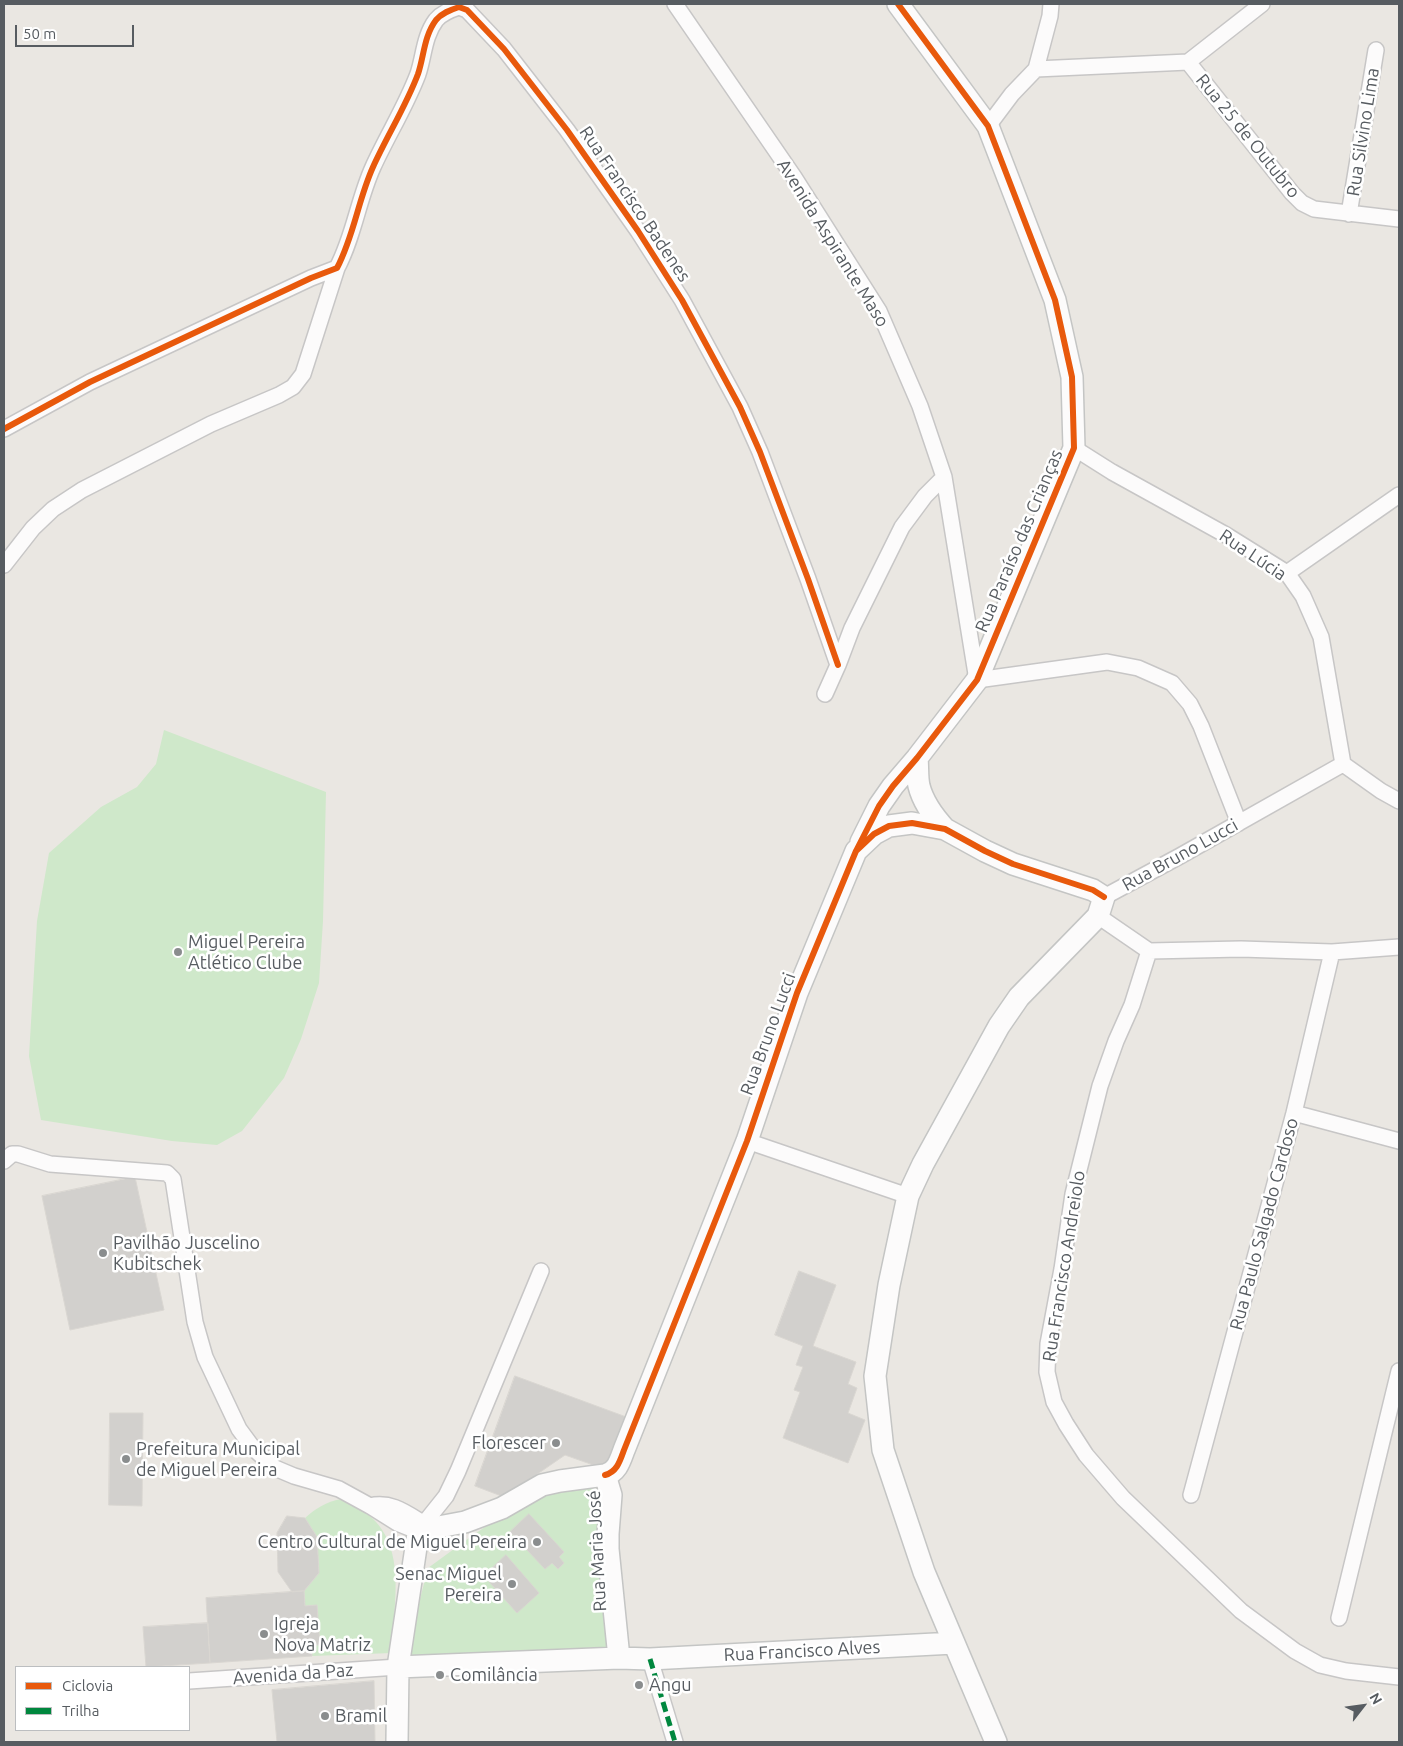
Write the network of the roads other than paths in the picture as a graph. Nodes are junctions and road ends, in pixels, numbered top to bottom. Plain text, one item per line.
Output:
1 (675, 4) edge
2 (898, 4) edge
3 (1051, 4) edge
4 (1262, 4) edge
5 (1376, 50) dead end
6 (1188, 62) junction
7 (1036, 69) junction
8 (988, 126) junction
9 (1349, 214) junction
10 (1399, 218) edge
11 (337, 268) junction
12 (4, 429) edge
13 (1074, 448) junction
14 (944, 477) junction
15 (1399, 495) edge
16 (4, 565) edge
17 (1287, 573) junction
18 (838, 666) junction
19 (977, 680) junction
20 (825, 694) dead end
21 (917, 758) junction
22 (1343, 764) junction
23 (1399, 801) edge
24 (1239, 823) junction
25 (945, 829) junction
26 (856, 851) junction
27 (1101, 907) junction
28 (1399, 947) edge
29 (1149, 951) junction
30 (1332, 952) junction
31 (1294, 1113) junction
32 (1399, 1140) edge
33 (747, 1141) junction
34 (4, 1161) edge
35 (908, 1196) junction
36 (542, 1271) dead end
37 (1399, 1371) edge
38 (605, 1475) junction
39 (1191, 1495) dead end
40 (424, 1529) junction
41 (1339, 1618) dead end
42 (954, 1643) junction
43 (619, 1658) junction
44 (650, 1659) junction
45 (401, 1667) junction
46 (1399, 1676) edge
47 (190, 1681) edge
48 (996, 1738) edge
49 (397, 1742) edge
50 (674, 1742) edge

1 - 14 street, Avenida Aspirante Maso
2 - 8 street, Rua Paraíso das Crianças
3 - 7 street
4 - 6 street
5 - 9 street, Rua Silvino Lima
6 - 7 street
6 - 9 street, Rua 25 de Outubro
7 - 8 street
8 - 13 street, Rua Paraíso das Crianças
9 - 10 street, Rua 25 de Outubro
11 - 12 street
11 - 16 street
11 - 18 street, Rua Francisco Badenes
13 - 17 street, Rua Lúcia
13 - 19 street, Rua Paraíso das Crianças
14 - 18 street
14 - 19 street, Avenida Aspirante Maso
15 - 17 street
17 - 22 street, Rua Lúcia
18 - 20 street
19 - 21 street, Rua Paraíso das Crianças
19 - 24 street
21 - 25 street
21 - 26 street, Rua Paraíso das Crianças
22 - 23 street
22 - 24 street, Rua Bruno Lucci
24 - 27 street, Rua Bruno Lucci
25 - 26 street, Rua Bruno Lucci
25 - 27 street, Rua Bruno Lucci
26 - 33 street, Rua Bruno Lucci
27 - 29 street
27 - 35 street
28 - 30 street
29 - 30 street
29 - 46 street, Rua Francisco Andreiolo
30 - 31 street, Rua Paulo Salgado Cardoso
31 - 32 street
31 - 39 street, Rua Paulo Salgado Cardoso
33 - 35 street
33 - 38 street, Rua Bruno Lucci
34 - 40 street
35 - 42 street
36 - 40 street
37 - 41 street
38 - 40 street, Rua Maria José
38 - 43 street, Rua Maria José
40 - 45 street
42 - 44 street, Rua Francisco Alves
42 - 48 street
43 - 44 street, Rua Francisco Alves
43 - 45 street, Rua Francisco Alves
44 - 50 street
45 - 47 street, Avenida da Paz
45 - 49 street

